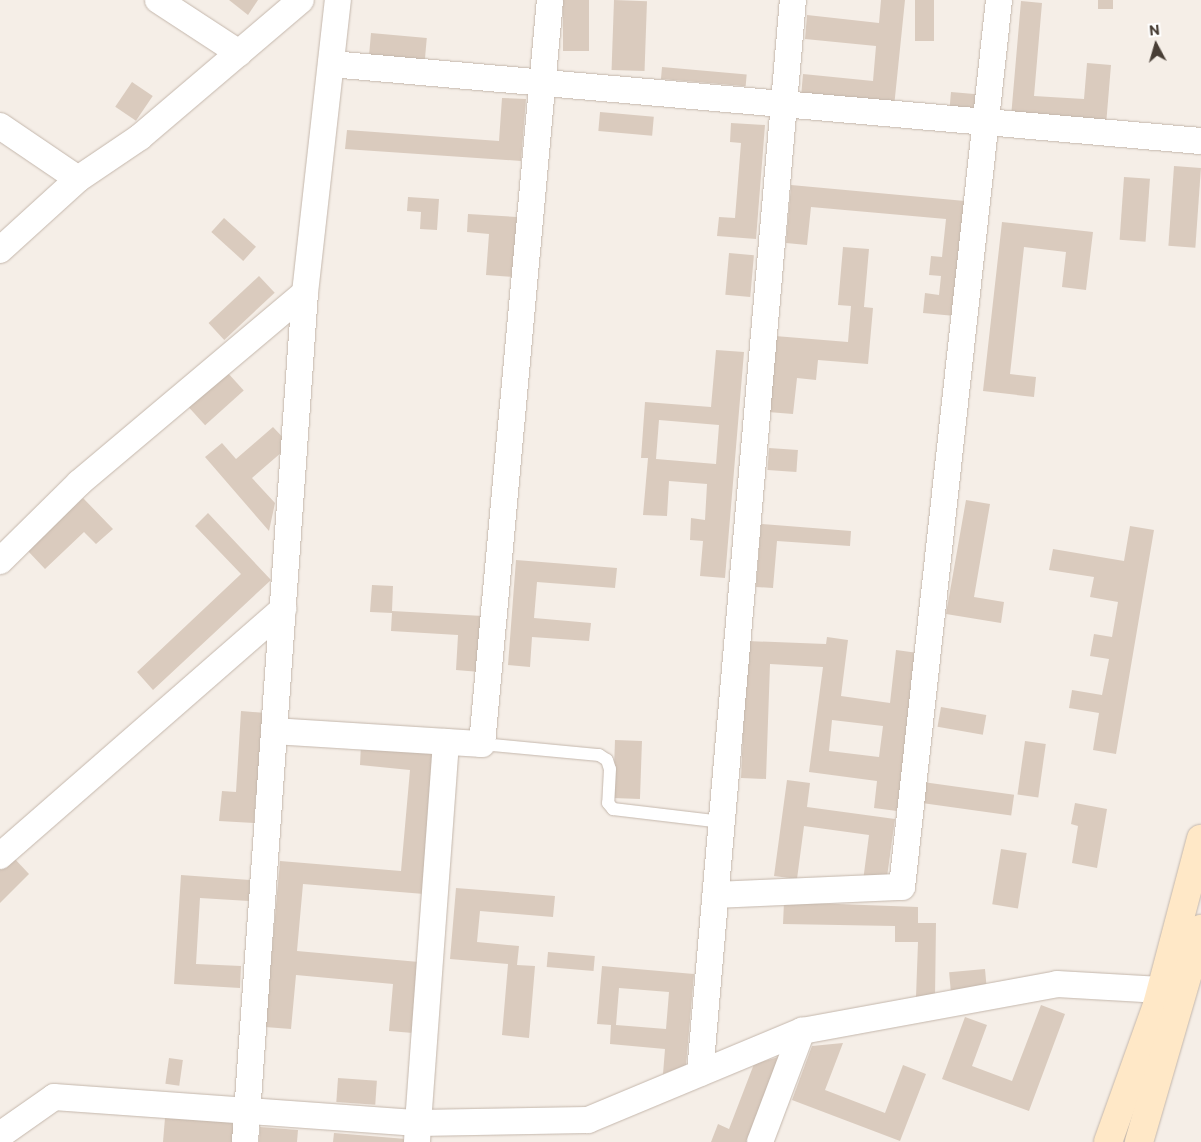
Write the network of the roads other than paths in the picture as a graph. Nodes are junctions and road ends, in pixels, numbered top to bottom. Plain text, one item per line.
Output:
1 (158, 0) edge
2 (301, 0) edge
3 (338, 0) edge
4 (550, 0) edge
5 (793, 0) edge
6 (999, 0) edge
7 (239, 53) junction
8 (331, 64) junction
9 (541, 82) junction
10 (786, 104) junction
11 (989, 122) junction
12 (0, 126) edge
13 (1201, 141) edge
14 (78, 179) junction
15 (5, 240) edge
16 (305, 293) junction
17 (0, 561) edge
18 (283, 609) junction
19 (274, 731) junction
20 (446, 742) junction
21 (482, 744) junction
22 (722, 822) junction
23 (1201, 839) edge
24 (0, 856) edge
25 (716, 895) junction
26 (1200, 933) edge
27 (1162, 990) junction
28 (802, 1031) junction
29 (700, 1073) junction
30 (247, 1110) junction
31 (417, 1132) edge
32 (0, 1135) edge
33 (245, 1142) edge
34 (760, 1142) edge
35 (1108, 1142) edge
36 (1139, 1142) edge

1 - 7 street
2 - 7 street
3 - 8 street
4 - 9 street
5 - 10 street
6 - 11 street
7 - 14 street
8 - 9 street
8 - 16 street
9 - 10 street
9 - 21 street
10 - 11 street
10 - 22 street
11 - 13 street
11 - 25 street
12 - 14 street
14 - 15 street
16 - 17 street
16 - 18 street
18 - 19 street
18 - 24 street
19 - 20 street
19 - 30 street
20 - 21 street
20 - 31 street
21 - 22 lane
22 - 25 street
23 - 27 main road
25 - 29 street
26 - 36 main road
27 - 28 street
27 - 35 main road
28 - 29 street
28 - 34 street
29 - 31 street
30 - 31 street
30 - 32 street
30 - 33 street

